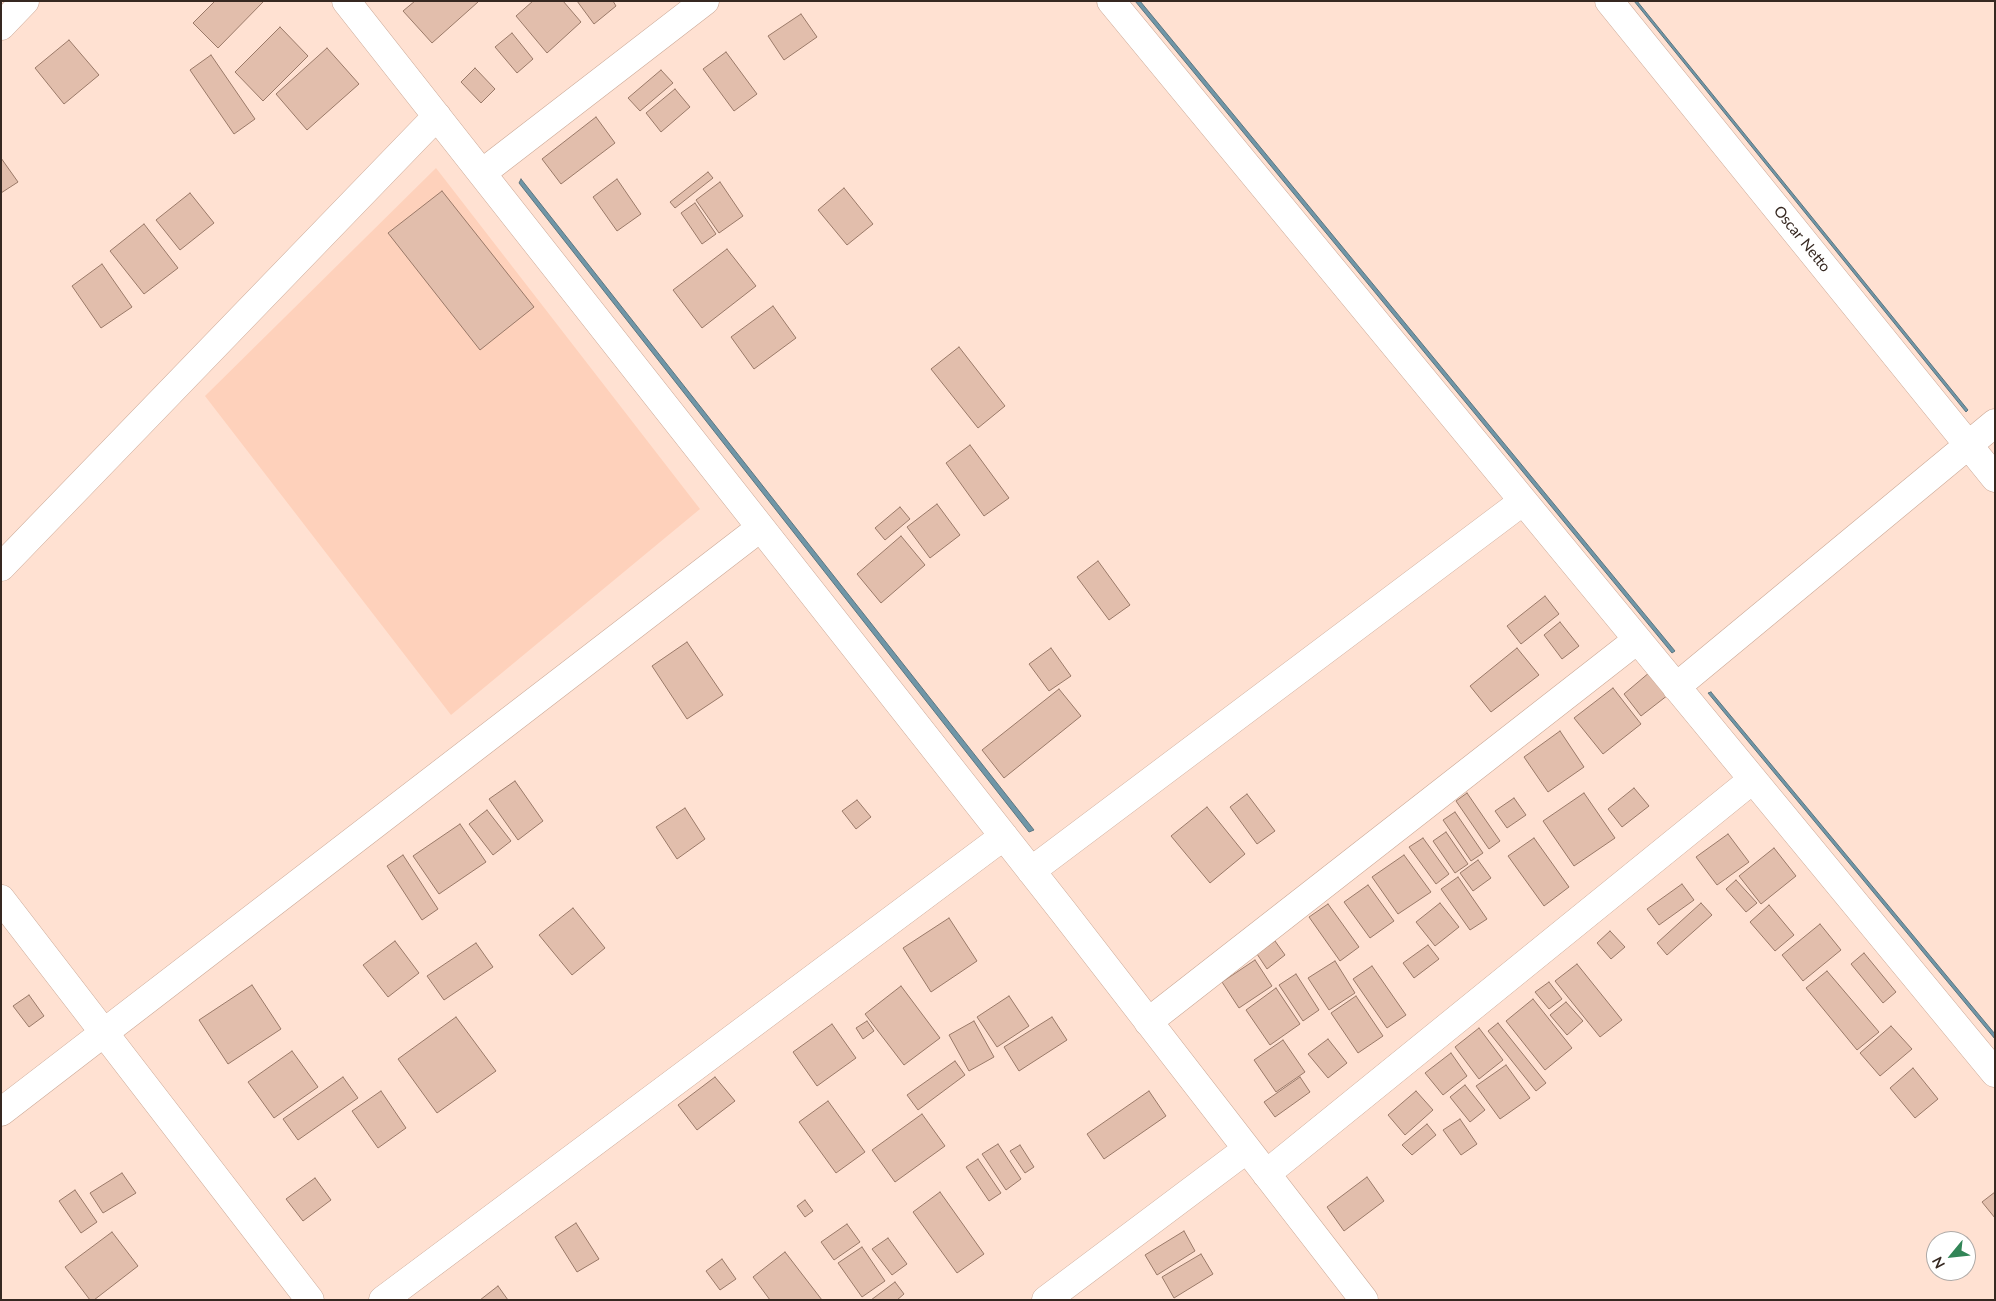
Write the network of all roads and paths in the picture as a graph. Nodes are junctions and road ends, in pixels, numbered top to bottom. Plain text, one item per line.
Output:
1 (25, 1) edge
2 (346, 1) edge
3 (705, 1) edge
4 (1111, 1) edge
5 (1608, 1) edge
6 (1, 26) edge
7 (437, 116) junction
8 (482, 173) junction
9 (1995, 423) edge
10 (1968, 445) junction
11 (1995, 478) edge
12 (1522, 502) junction
13 (760, 528) junction
14 (1, 567) edge
15 (1637, 640) junction
16 (1676, 687) junction
17 (1752, 780) junction
18 (1004, 836) junction
19 (1031, 871) junction
20 (1, 899) edge
21 (1148, 1022) junction
22 (104, 1034) junction
23 (1995, 1073) edge
24 (1, 1112) edge
25 (1247, 1149) junction
26 (1266, 1174) junction
27 (310, 1300) edge
28 (383, 1300) edge
29 (1046, 1300) edge
30 (1364, 1300) edge

1 - 6 street
2 - 7 street
3 - 8 street
4 - 12 street
5 - 10 street, Oscar Netto
7 - 8 street
7 - 14 street
8 - 13 street
9 - 10 street
10 - 11 street, Oscar Netto
10 - 16 street
12 - 15 street
12 - 19 street
13 - 18 street
13 - 22 street
15 - 16 street
15 - 21 street
16 - 17 street
17 - 23 street
17 - 26 street
18 - 19 street
18 - 28 street
19 - 21 street
20 - 22 street
21 - 25 street
22 - 24 street
22 - 27 street
25 - 26 street
25 - 29 street
26 - 30 street

